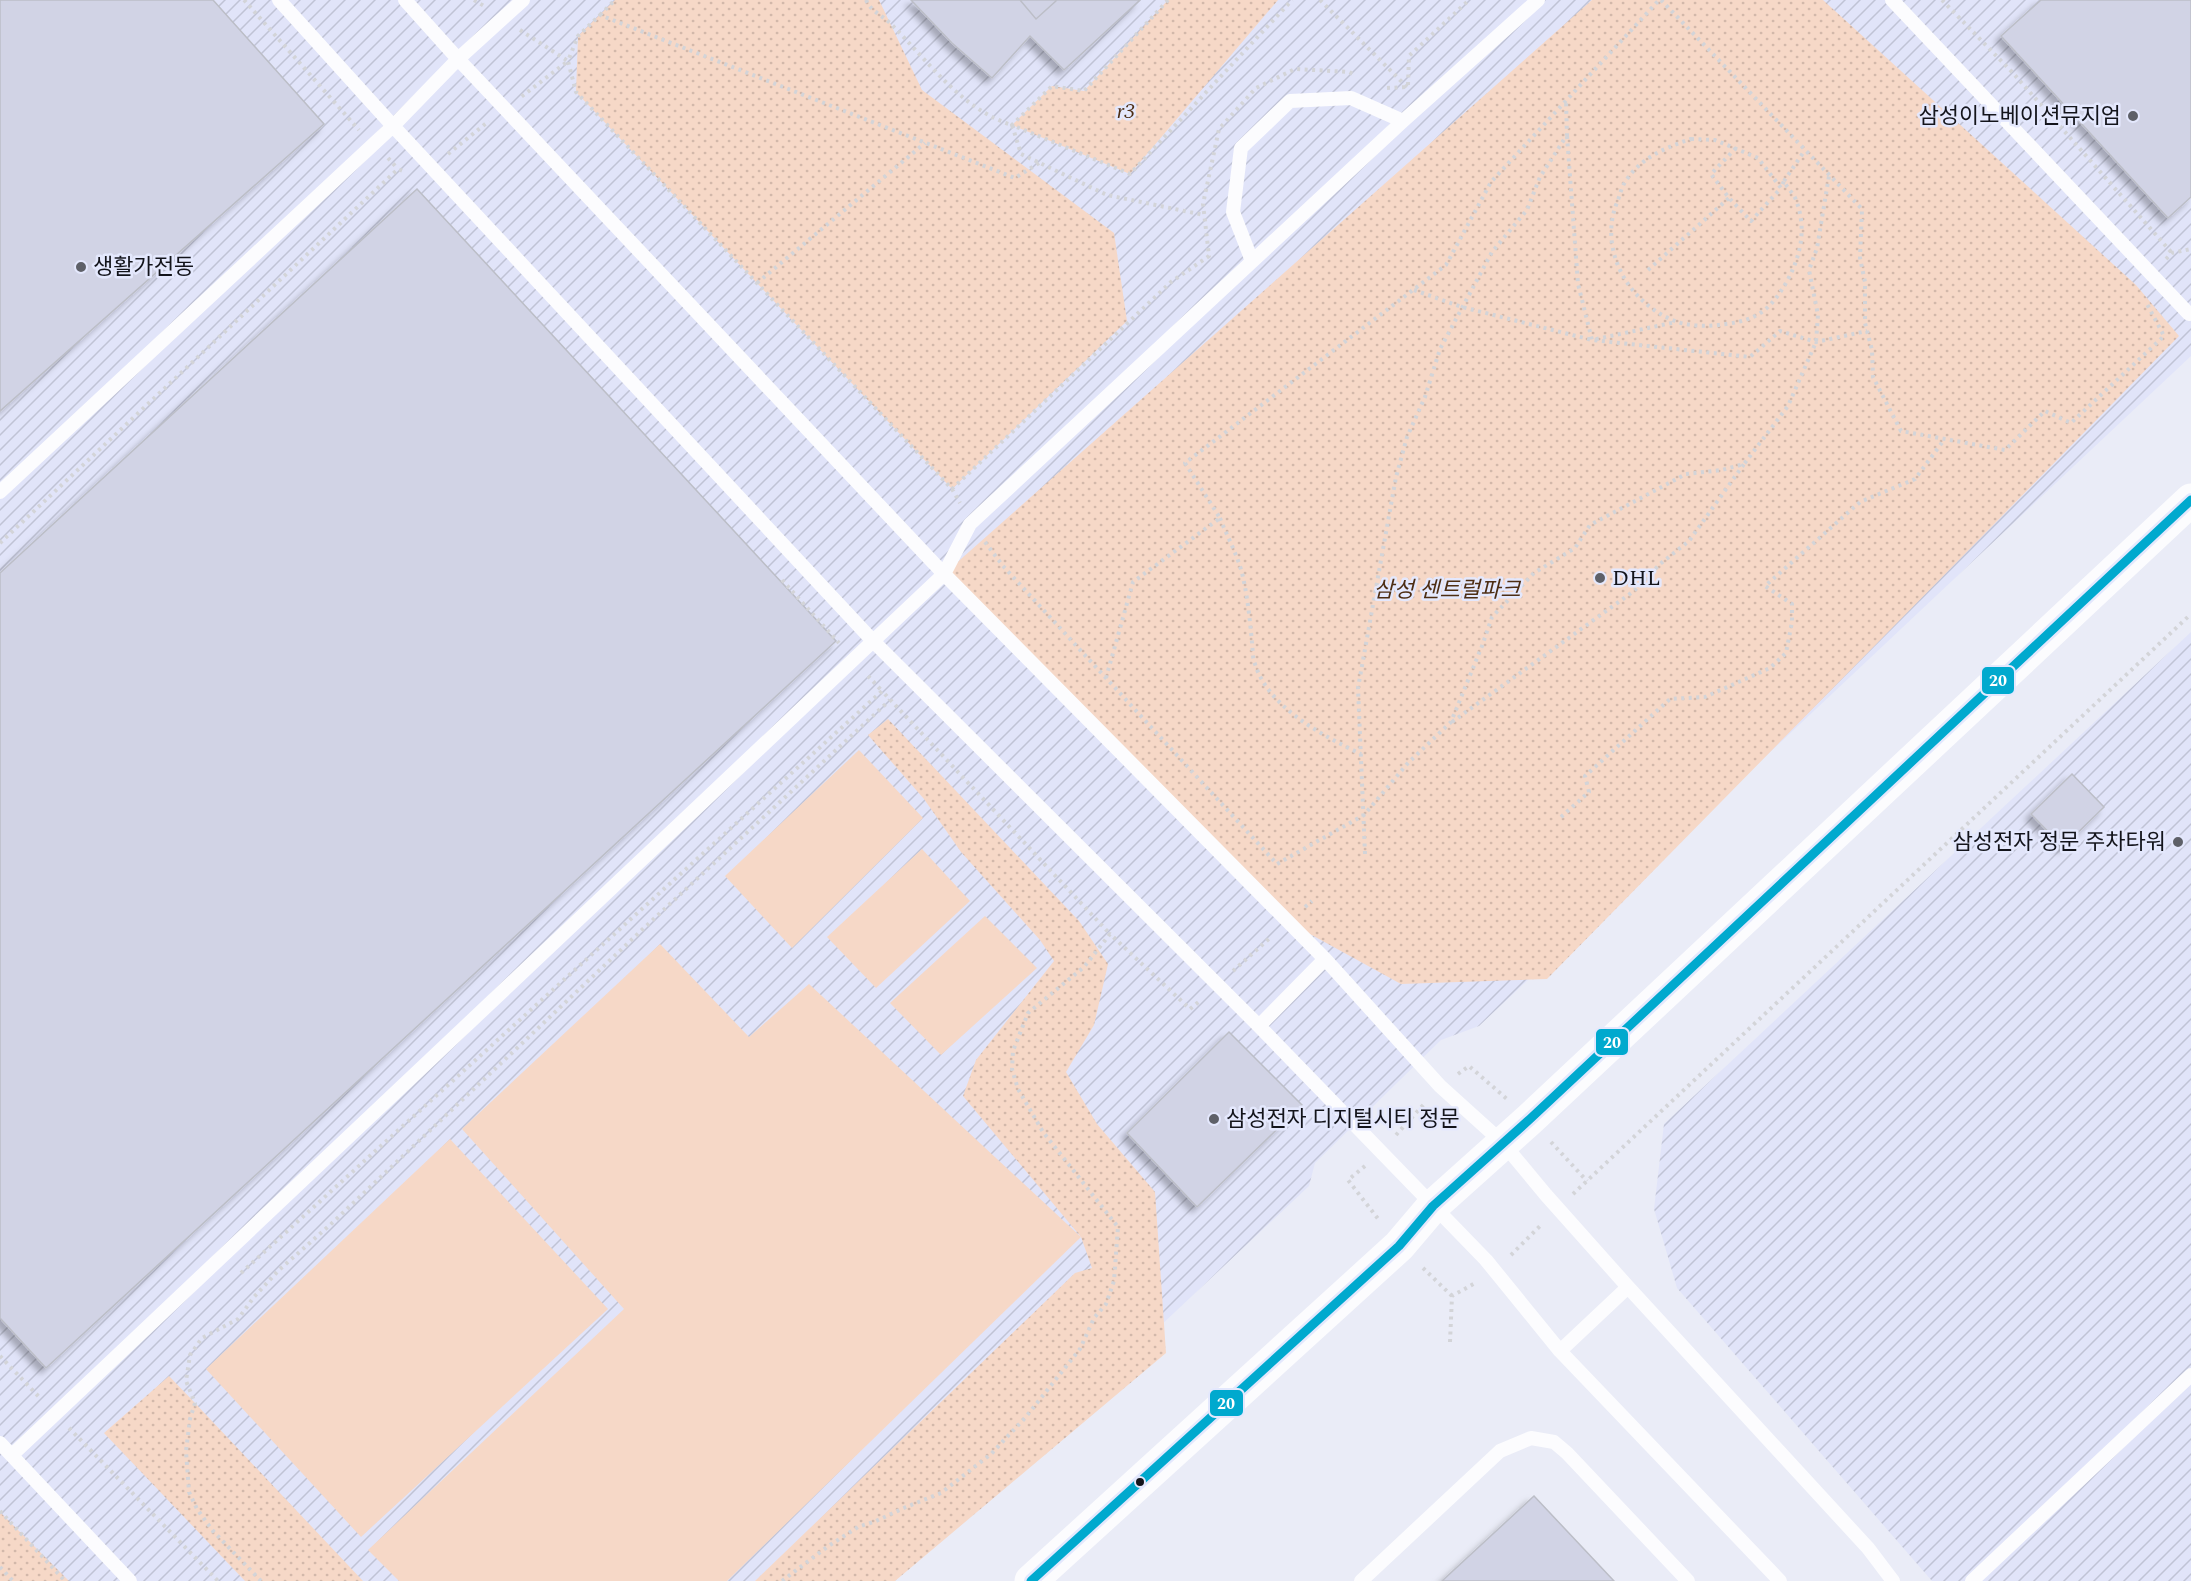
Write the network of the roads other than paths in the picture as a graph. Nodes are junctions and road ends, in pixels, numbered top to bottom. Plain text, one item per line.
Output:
1 (279, 0) edge
2 (405, 0) edge
3 (523, 0) edge
4 (1538, 0) edge
5 (1892, 0) edge
6 (458, 59) junction
7 (1402, 122) junction
8 (393, 126) junction
9 (1252, 261) junction
10 (2189, 314) dead end
11 (0, 492) edge
12 (2191, 500) edge
13 (944, 574) junction
14 (873, 641) junction
15 (1325, 959) junction
16 (1259, 1026) junction
17 (1502, 1142) junction
18 (1433, 1206) junction
19 (1628, 1287) junction
20 (1560, 1351) junction
21 (2191, 1375) edge
22 (0, 1443) edge
23 (12, 1455) junction
24 (130, 1581) edge
25 (1031, 1581) edge
26 (1361, 1581) edge
27 (1688, 1581) edge
28 (1780, 1581) edge
29 (1893, 1581) edge
30 (1972, 1581) edge

1 - 8 lane
2 - 6 lane
3 - 6 lane
4 - 7 lane
5 - 10 lane
6 - 8 lane
6 - 13 lane
7 - 9 lane
7 - 9 lane
8 - 11 lane
8 - 14 lane
9 - 13 lane
12 - 17 street
13 - 14 lane
13 - 15 lane
14 - 16 lane
14 - 23 lane
15 - 16 lane
15 - 17 lane
16 - 18 lane
17 - 18 street
17 - 19 lane
18 - 20 lane
18 - 25 street
19 - 20 lane
19 - 29 lane
20 - 28 lane
21 - 30 lane
22 - 23 lane
23 - 24 lane
26 - 27 lane

